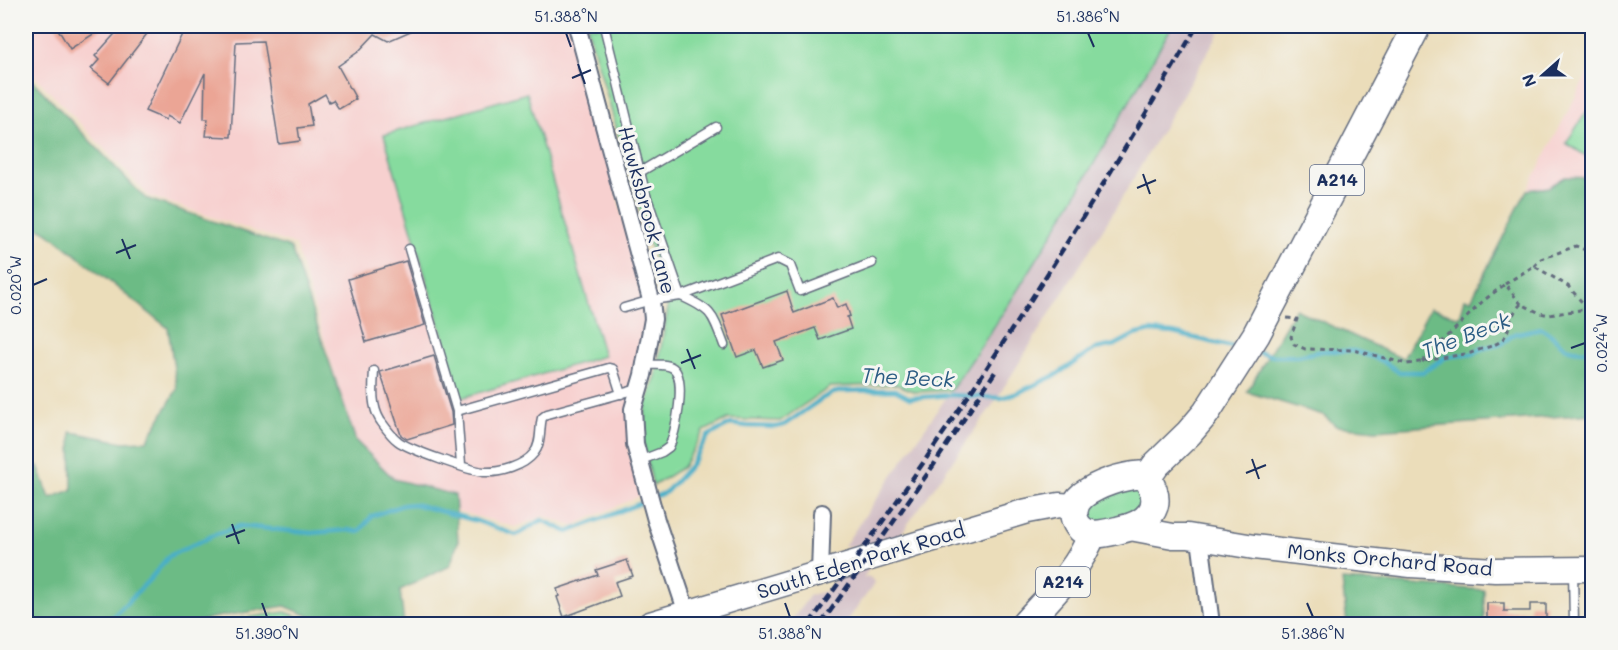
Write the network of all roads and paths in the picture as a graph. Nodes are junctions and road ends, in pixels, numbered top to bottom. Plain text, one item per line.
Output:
1 (577, 26) edge
2 (604, 26) edge
3 (1417, 26) edge
4 (716, 127) dead end
5 (640, 172) junction
6 (409, 249) dead end
7 (1593, 253) edge
8 (872, 264) dead end
9 (1534, 266) junction
10 (1505, 284) junction
11 (681, 296) junction
12 (651, 300) junction
13 (1521, 304) junction
14 (624, 308) dead end
15 (1587, 308) junction
16 (1593, 308) edge
17 (1262, 325) junction
18 (724, 345) dead end
19 (1422, 362) junction
20 (645, 365) junction
21 (374, 371) dead end
22 (639, 389) junction
23 (621, 394) junction
24 (457, 411) junction
25 (639, 461) junction
26 (461, 465) junction
27 (1147, 478) junction
28 (1074, 506) junction
29 (1154, 507) junction
30 (822, 513) dead end
31 (1130, 528) junction
32 (1092, 534) junction
33 (1194, 537) junction
34 (1583, 570) edge
35 (820, 573) junction
36 (687, 613) junction
37 (659, 623) edge
38 (1025, 624) edge
39 (1210, 624) edge
40 (1574, 624) edge

1 - 12 street, Hawksbrook Lane
2 - 5 lane
3 - 17 main road, A214
4 - 5 lane
5 - 11 lane
6 - 24 lane
7 - 9 path
8 - 11 lane
9 - 10 path
9 - 15 path
10 - 13 path
10 - 19 path
11 - 12 lane
11 - 18 lane
12 - 14 lane
12 - 20 street, Hawksbrook Lane
13 - 15 path
13 - 19 path
15 - 16 path
17 - 19 path
17 - 27 main road, A214
20 - 22 street, Hawksbrook Lane
20 - 25 lane
21 - 26 lane
22 - 23 lane
22 - 25 street, Hawksbrook Lane
23 - 24 lane
23 - 26 lane
24 - 26 lane
25 - 36 street, Hawksbrook Lane
27 - 28 main road
27 - 29 main road
28 - 32 main road
28 - 35 street, South Eden Park Road
29 - 31 main road
29 - 33 street
30 - 35 street
31 - 32 main road
31 - 33 street, Monks Orchard Road
32 - 38 main road, A214
33 - 34 street, Monks Orchard Road
33 - 39 street
34 - 40 lane
35 - 36 street, South Eden Park Road
36 - 37 street, South Eden Park Road

